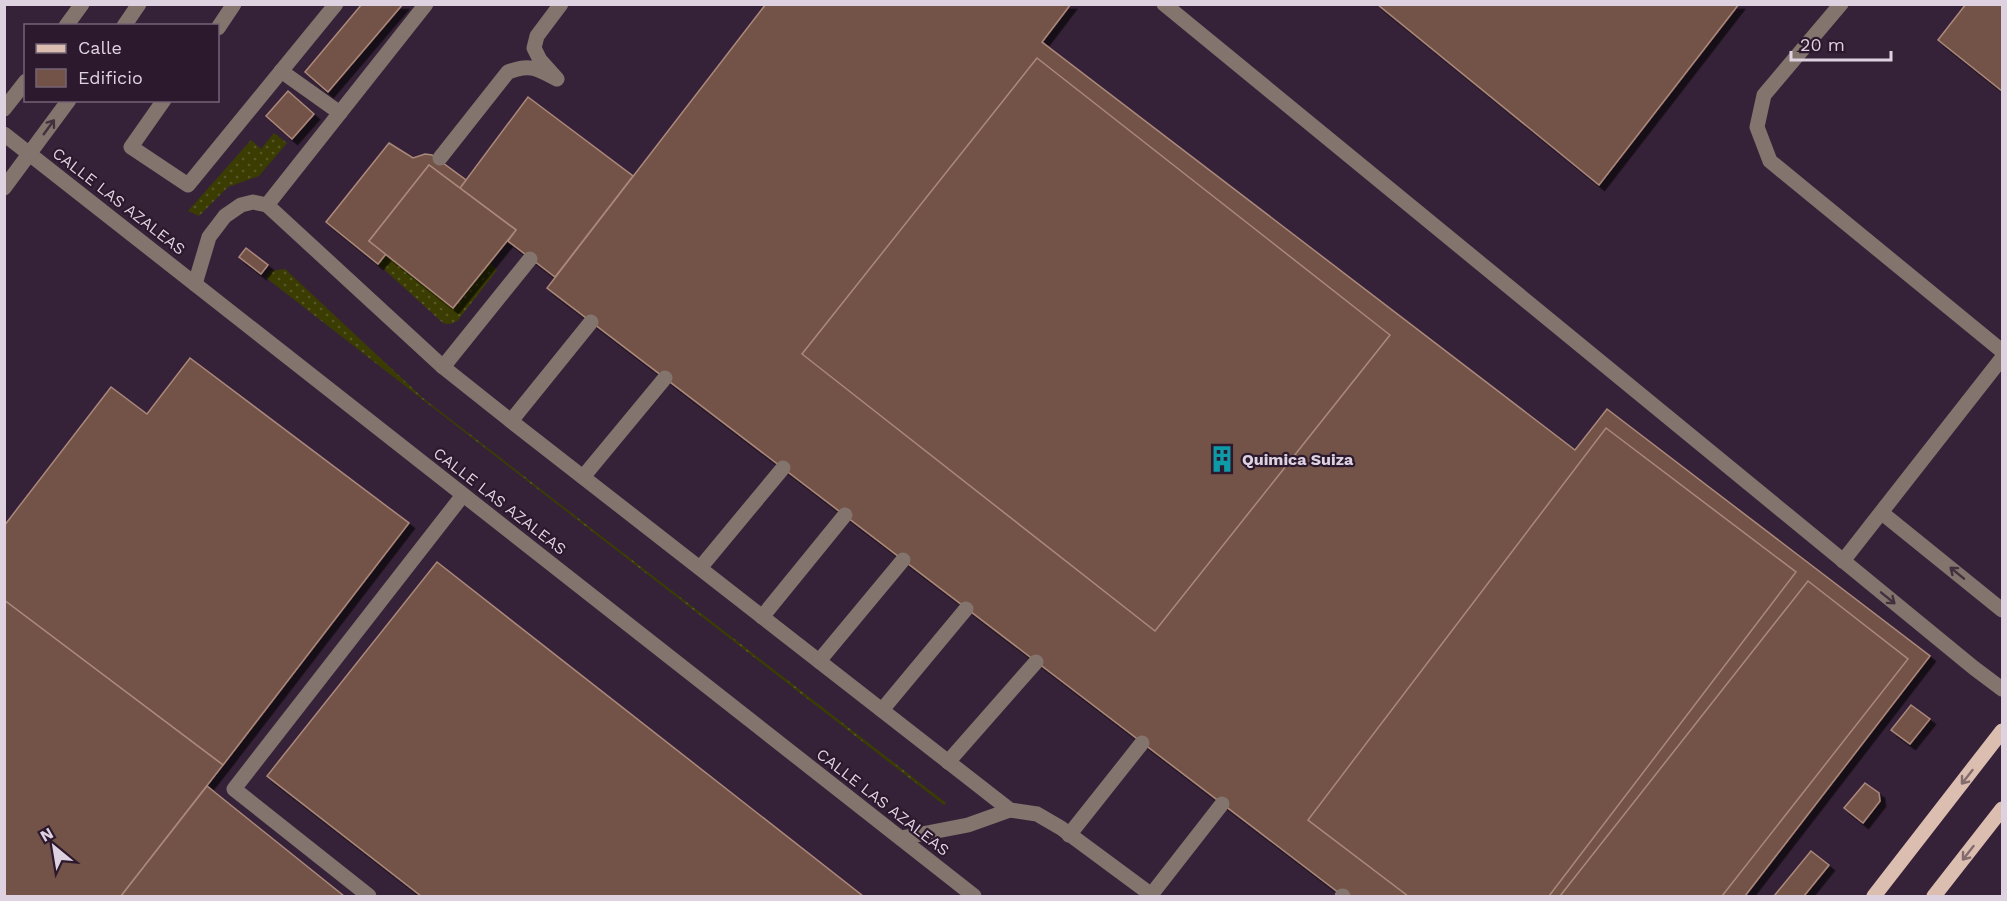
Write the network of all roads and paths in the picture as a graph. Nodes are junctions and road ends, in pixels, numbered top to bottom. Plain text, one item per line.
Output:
1 (82, 4) edge
2 (139, 4) edge
3 (234, 4) edge
4 (336, 4) edge
5 (426, 4) edge
6 (561, 4) edge
7 (1164, 4) edge
8 (1841, 4) edge
9 (67, 24) edge
10 (125, 24) edge
11 (219, 26) edge
12 (281, 71) junction
13 (24, 84) edge
14 (68, 102) edge
15 (163, 102) edge
16 (4, 109) edge
17 (340, 113) junction
18 (4, 134) edge
19 (30, 153) junction
20 (440, 158) dead end
21 (4, 188) edge
22 (267, 205) junction
23 (530, 259) dead end
24 (195, 284) junction
25 (591, 322) dead end
26 (2002, 351) edge
27 (2002, 358) edge
28 (443, 367) junction
29 (665, 378) dead end
30 (511, 421) junction
31 (783, 468) dead end
32 (583, 477) junction
33 (463, 495) junction
34 (1882, 513) junction
35 (844, 515) dead end
36 (903, 560) dead end
37 (1843, 561) junction
38 (700, 568) junction
39 (966, 609) dead end
40 (2002, 609) edge
41 (762, 616) junction
42 (819, 661) junction
43 (1036, 662) dead end
44 (2002, 689) edge
45 (882, 710) junction
46 (2002, 731) edge
47 (1142, 743) dead end
48 (948, 762) junction
49 (1222, 804) dead end
50 (1010, 810) junction
51 (2002, 812) edge
52 (1069, 835) junction
53 (901, 838) junction
54 (1152, 896) edge
55 (369, 897) edge
56 (974, 897) edge
57 (1874, 897) edge
58 (1934, 897) edge

1 - 9 street
2 - 10 street
3 - 11 street
4 - 12 street
5 - 17 street
6 - 20 street
7 - 37 street
8 - 26 street
12 - 15 street
12 - 17 street
13 - 16 street
19 -> 14 street
17 - 22 street
18 - 19 street, CALLE LAS AZALEAS
19 - 21 street
19 - 24 street, CALLE LAS AZALEAS
22 - 24 street
22 - 28 street
23 - 28 street
24 - 33 street, CALLE LAS AZALEAS
25 - 30 street
27 - 34 street
28 - 30 street
29 - 32 street
30 - 32 street
31 - 38 street
32 - 38 street
33 - 53 street, CALLE LAS AZALEAS
33 - 55 street
34 - 37 street
40 -> 34 street
35 - 41 street
36 - 42 street
37 -> 44 street
38 - 41 street
39 - 45 street
41 - 42 street
42 - 45 street
43 - 48 street
45 - 48 street
46 -> 57 main road
47 - 52 street
48 - 50 street
49 - 54 street
50 - 52 street
50 - 53 street
51 -> 58 main road
52 - 54 street
53 - 56 street, CALLE LAS AZALEAS

